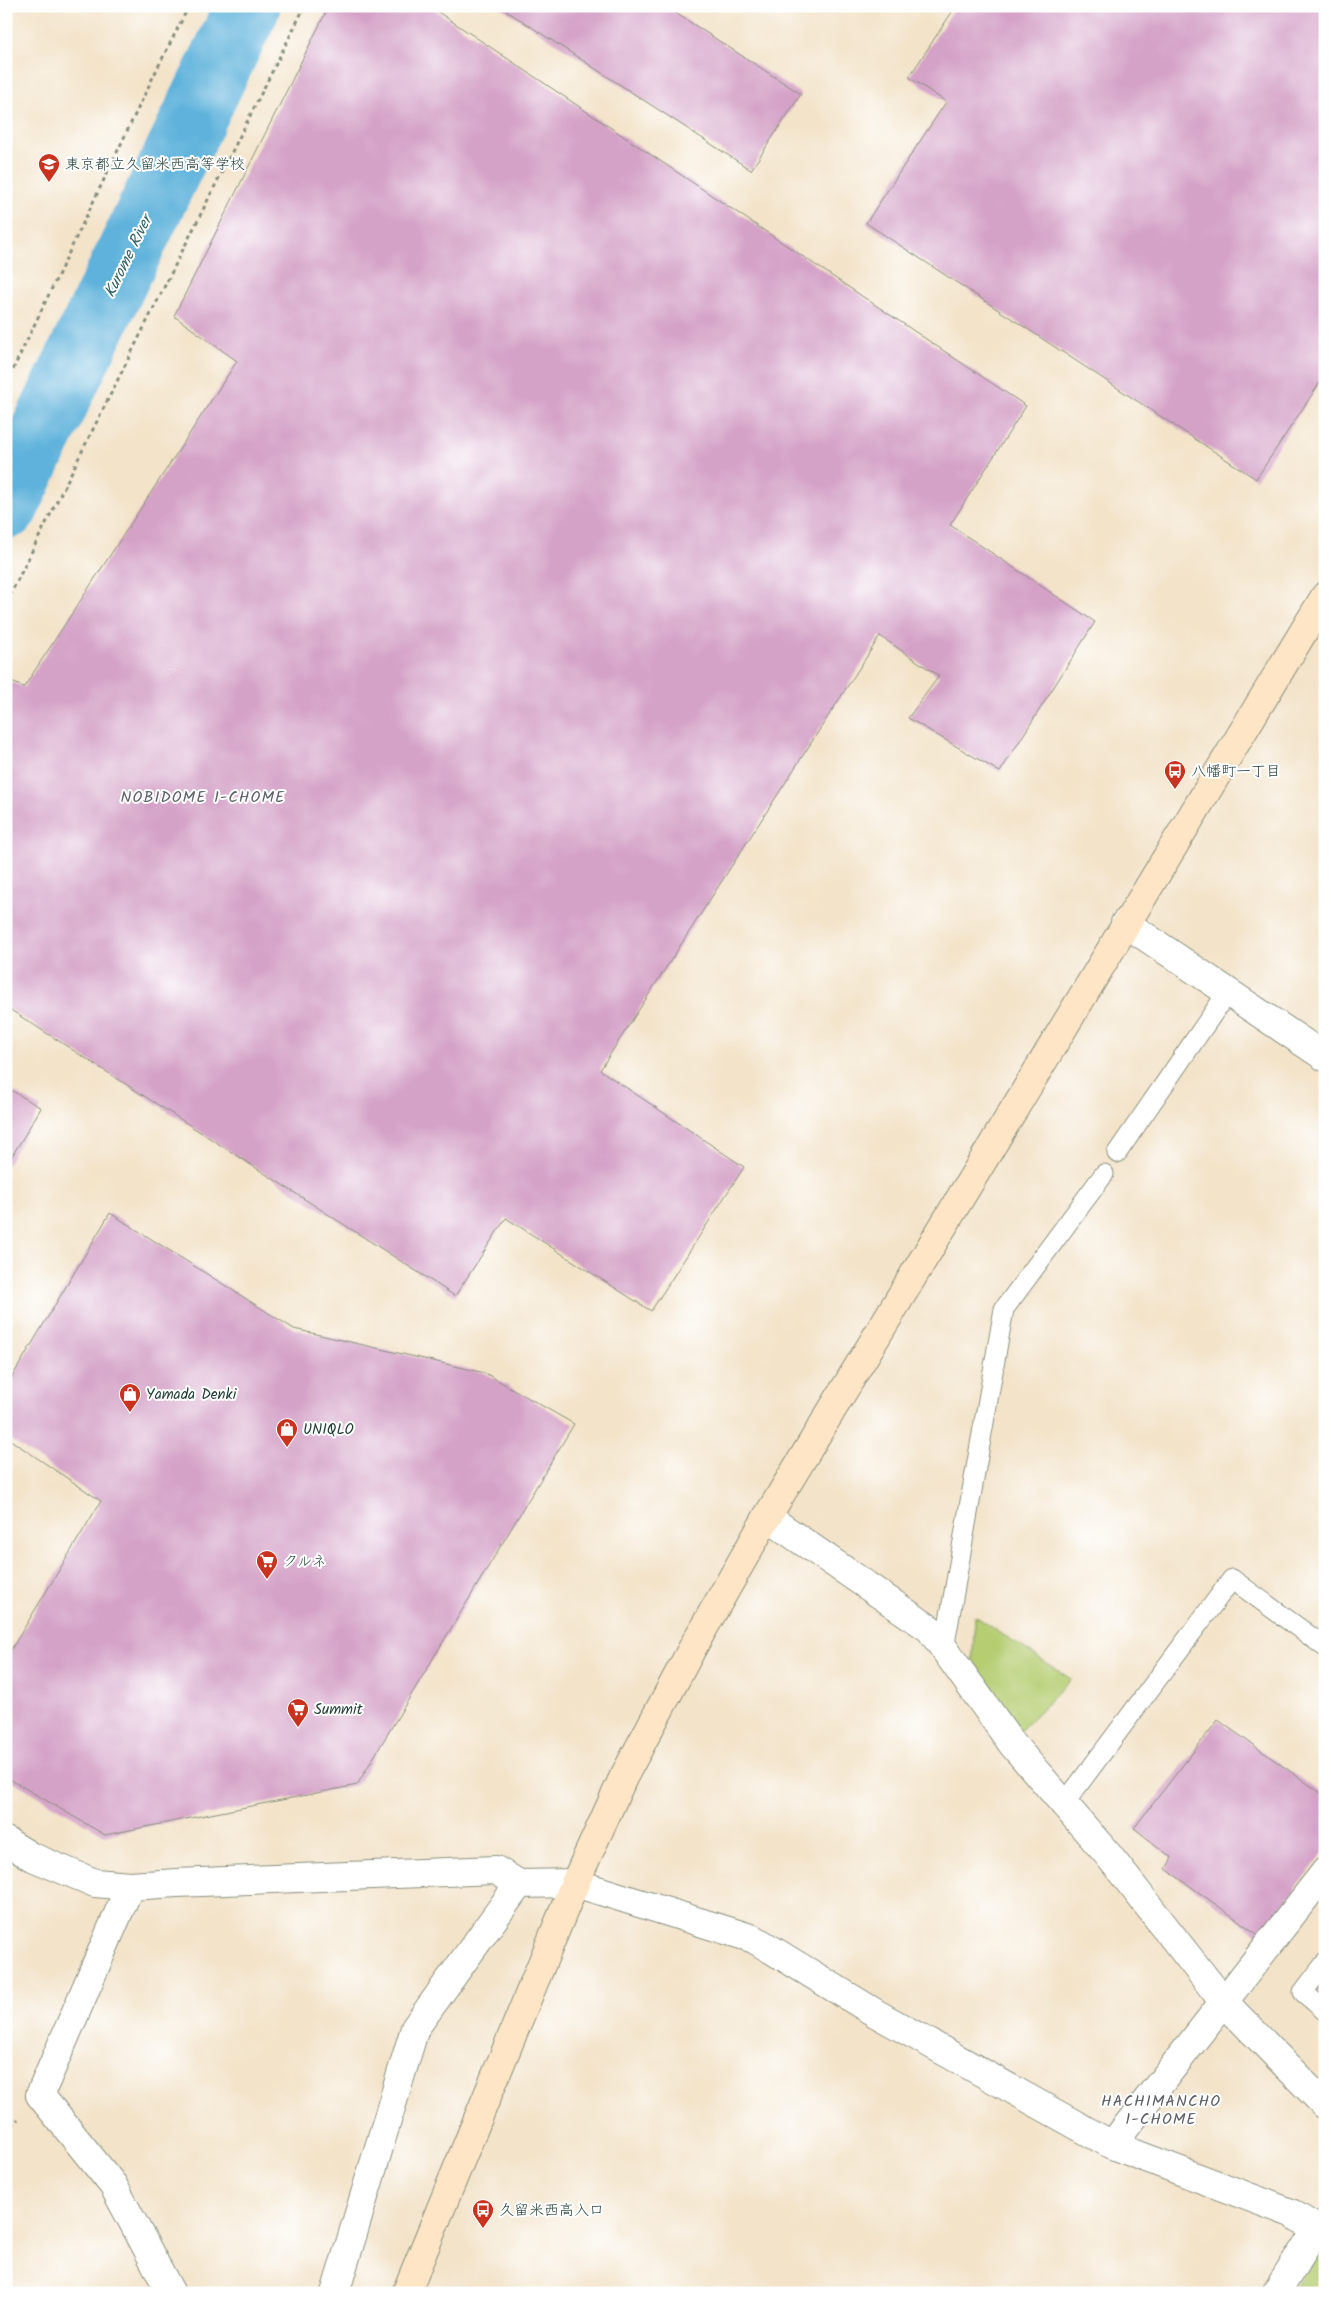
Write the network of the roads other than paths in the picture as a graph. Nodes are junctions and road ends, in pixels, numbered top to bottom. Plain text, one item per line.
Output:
1 (1325, 596) edge
2 (1125, 923) junction
3 (1227, 994) junction
4 (1325, 1057) edge
5 (1118, 1153) dead end
6 (1104, 1174) dead end
7 (766, 1517) junction
8 (1325, 1647) edge
9 (944, 1649) junction
10 (1064, 1804) junction
11 (6, 1841) edge
12 (1325, 1872) edge
13 (575, 1883) junction
14 (519, 1884) junction
15 (130, 1886) junction
16 (1325, 1963) edge
17 (1223, 2001) junction
18 (1325, 2011) edge
19 (1325, 2105) edge
20 (1112, 2145) junction
21 (1321, 2232) edge
22 (171, 2293) edge
23 (335, 2293) edge
24 (406, 2293) edge
25 (1276, 2293) edge

1 - 2 street
2 - 3 street
2 - 7 street
3 - 4 street
3 - 5 lane
6 - 9 lane
7 - 9 street
7 - 13 street
8 - 10 lane
9 - 10 street
10 - 17 street
11 - 15 street
12 - 17 street
13 - 14 street
13 - 20 street
13 - 24 street
14 - 15 street
14 - 23 street
15 - 22 street
16 - 18 lane
17 - 19 street
17 - 20 street
20 - 21 street
21 - 25 street

